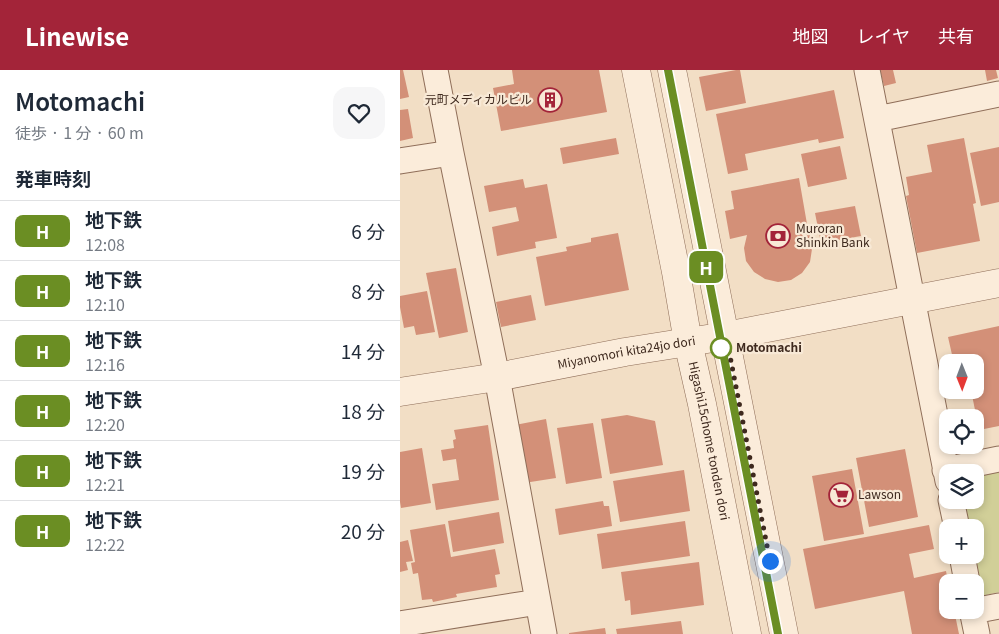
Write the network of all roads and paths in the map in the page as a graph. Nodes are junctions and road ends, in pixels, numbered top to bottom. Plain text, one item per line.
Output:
1 (435, 70) edge
2 (636, 70) edge
3 (672, 70) edge
4 (867, 70) edge
5 (999, 94) edge
6 (877, 119) junction
7 (451, 153) junction
8 (400, 161) edge
9 (999, 283) edge
10 (912, 300) junction
11 (726, 336) junction
12 (688, 342) junction
13 (497, 377) junction
14 (400, 392) edge
15 (999, 459) edge
16 (944, 464) edge
17 (983, 464) edge
18 (538, 602) junction
19 (999, 606) edge
20 (984, 613) edge
21 (400, 624) edge
22 (544, 634) edge
23 (747, 634) edge
24 (784, 634) edge

1 - 7 street
2 - 12 street, Higashi15chome tonden dori
3 - 11 street
4 - 6 street
5 - 6 street
6 - 10 street
7 - 8 street
7 - 13 street
9 - 10 street, Miyanomori kita24jo dori
10 - 11 street, Miyanomori kita24jo dori
10 - 16 street
11 - 12 street, Miyanomori kita24jo dori
11 - 24 street
12 - 13 street, Miyanomori kita24jo dori
12 - 23 street, Higashi15chome tonden dori
13 - 14 street, Miyanomori kita24jo dori
13 - 18 street
15 - 17 street
18 - 21 street
18 - 22 street
19 - 20 street

